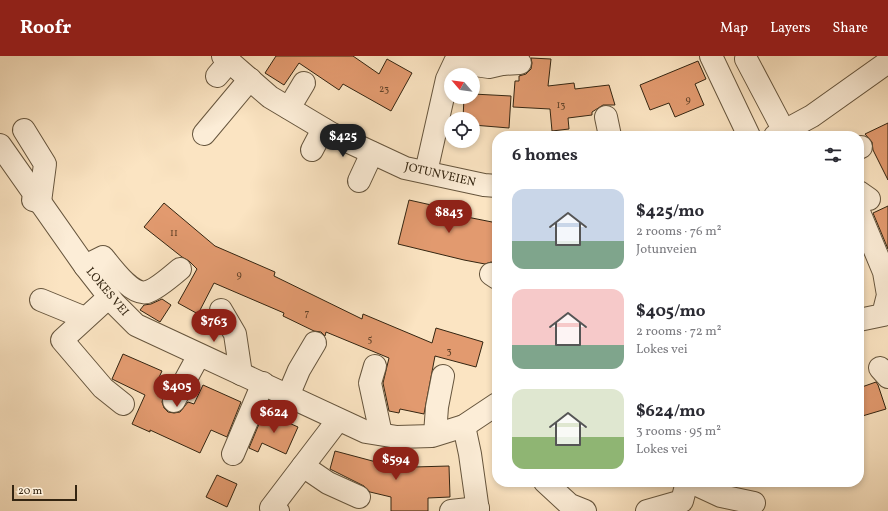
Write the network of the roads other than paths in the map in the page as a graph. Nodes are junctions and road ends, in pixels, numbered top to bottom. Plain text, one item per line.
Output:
1 (711, 56) edge
2 (746, 58) dead end
3 (448, 59) edge
4 (508, 61) edge
5 (888, 62) edge
6 (232, 66) edge
7 (304, 83) dead end
8 (289, 108) junction
9 (323, 129) junction
10 (24, 130) dead end
11 (747, 131) edge
12 (786, 131) edge
13 (790, 131) edge
14 (204, 134) dead end
15 (0, 145) edge
16 (312, 150) dead end
17 (372, 153) junction
18 (0, 171) edge
19 (426, 172) junction
20 (359, 181) dead end
21 (492, 186) edge
22 (40, 202) junction
23 (864, 207) edge
24 (85, 266) junction
25 (180, 269) dead end
26 (109, 297) junction
27 (41, 300) dead end
28 (221, 310) dead end
29 (86, 318) junction
30 (864, 319) edge
31 (315, 343) dead end
32 (199, 355) junction
33 (375, 366) dead end
34 (242, 374) junction
35 (444, 376) dead end
36 (263, 383) junction
37 (288, 396) junction
38 (174, 401) dead end
39 (123, 404) dead end
40 (492, 415) edge
41 (338, 420) junction
42 (464, 426) junction
43 (424, 431) junction
44 (381, 434) junction
45 (233, 454) dead end
46 (302, 466) junction
47 (550, 487) edge
48 (686, 493) edge
49 (359, 497) dead end
50 (754, 504) dead end
51 (478, 509) edge
52 (278, 511) edge
53 (451, 511) edge
54 (585, 511) edge
55 (647, 511) edge

1 - 11 street
2 - 12 street
3 - 4 street
3 - 19 street
5 - 13 street
6 - 8 street, JOTUNVEIEN
6 - 14 street
7 - 8 street
8 - 9 street, JOTUNVEIEN
9 - 16 street
9 - 17 street, JOTUNVEIEN
10 - 22 street
15 - 22 street, LOKES VEI
17 - 19 street, JOTUNVEIEN
17 - 20 street
18 - 22 street
19 - 21 street, JOTUNVEIEN
22 - 24 street, LOKES VEI
23 - 30 street
24 - 25 street
24 - 26 street, LOKES VEI
26 - 29 street
26 - 32 street, LOKES VEI
27 - 29 street
28 - 34 street
29 - 39 street
31 - 37 street
32 - 34 street, LOKES VEI
32 - 38 street
33 - 44 street
34 - 36 street, LOKES VEI
35 - 43 street
36 - 37 street, LOKES VEI
36 - 45 street
37 - 41 street, LOKES VEI
40 - 42 street, LOKES VEI
41 - 44 street, LOKES VEI
41 - 46 street
42 - 43 street, LOKES VEI
42 - 51 street
43 - 44 street, LOKES VEI
46 - 49 street
46 - 52 street
47 - 54 street
48 - 50 street
48 - 55 street
51 - 53 street

